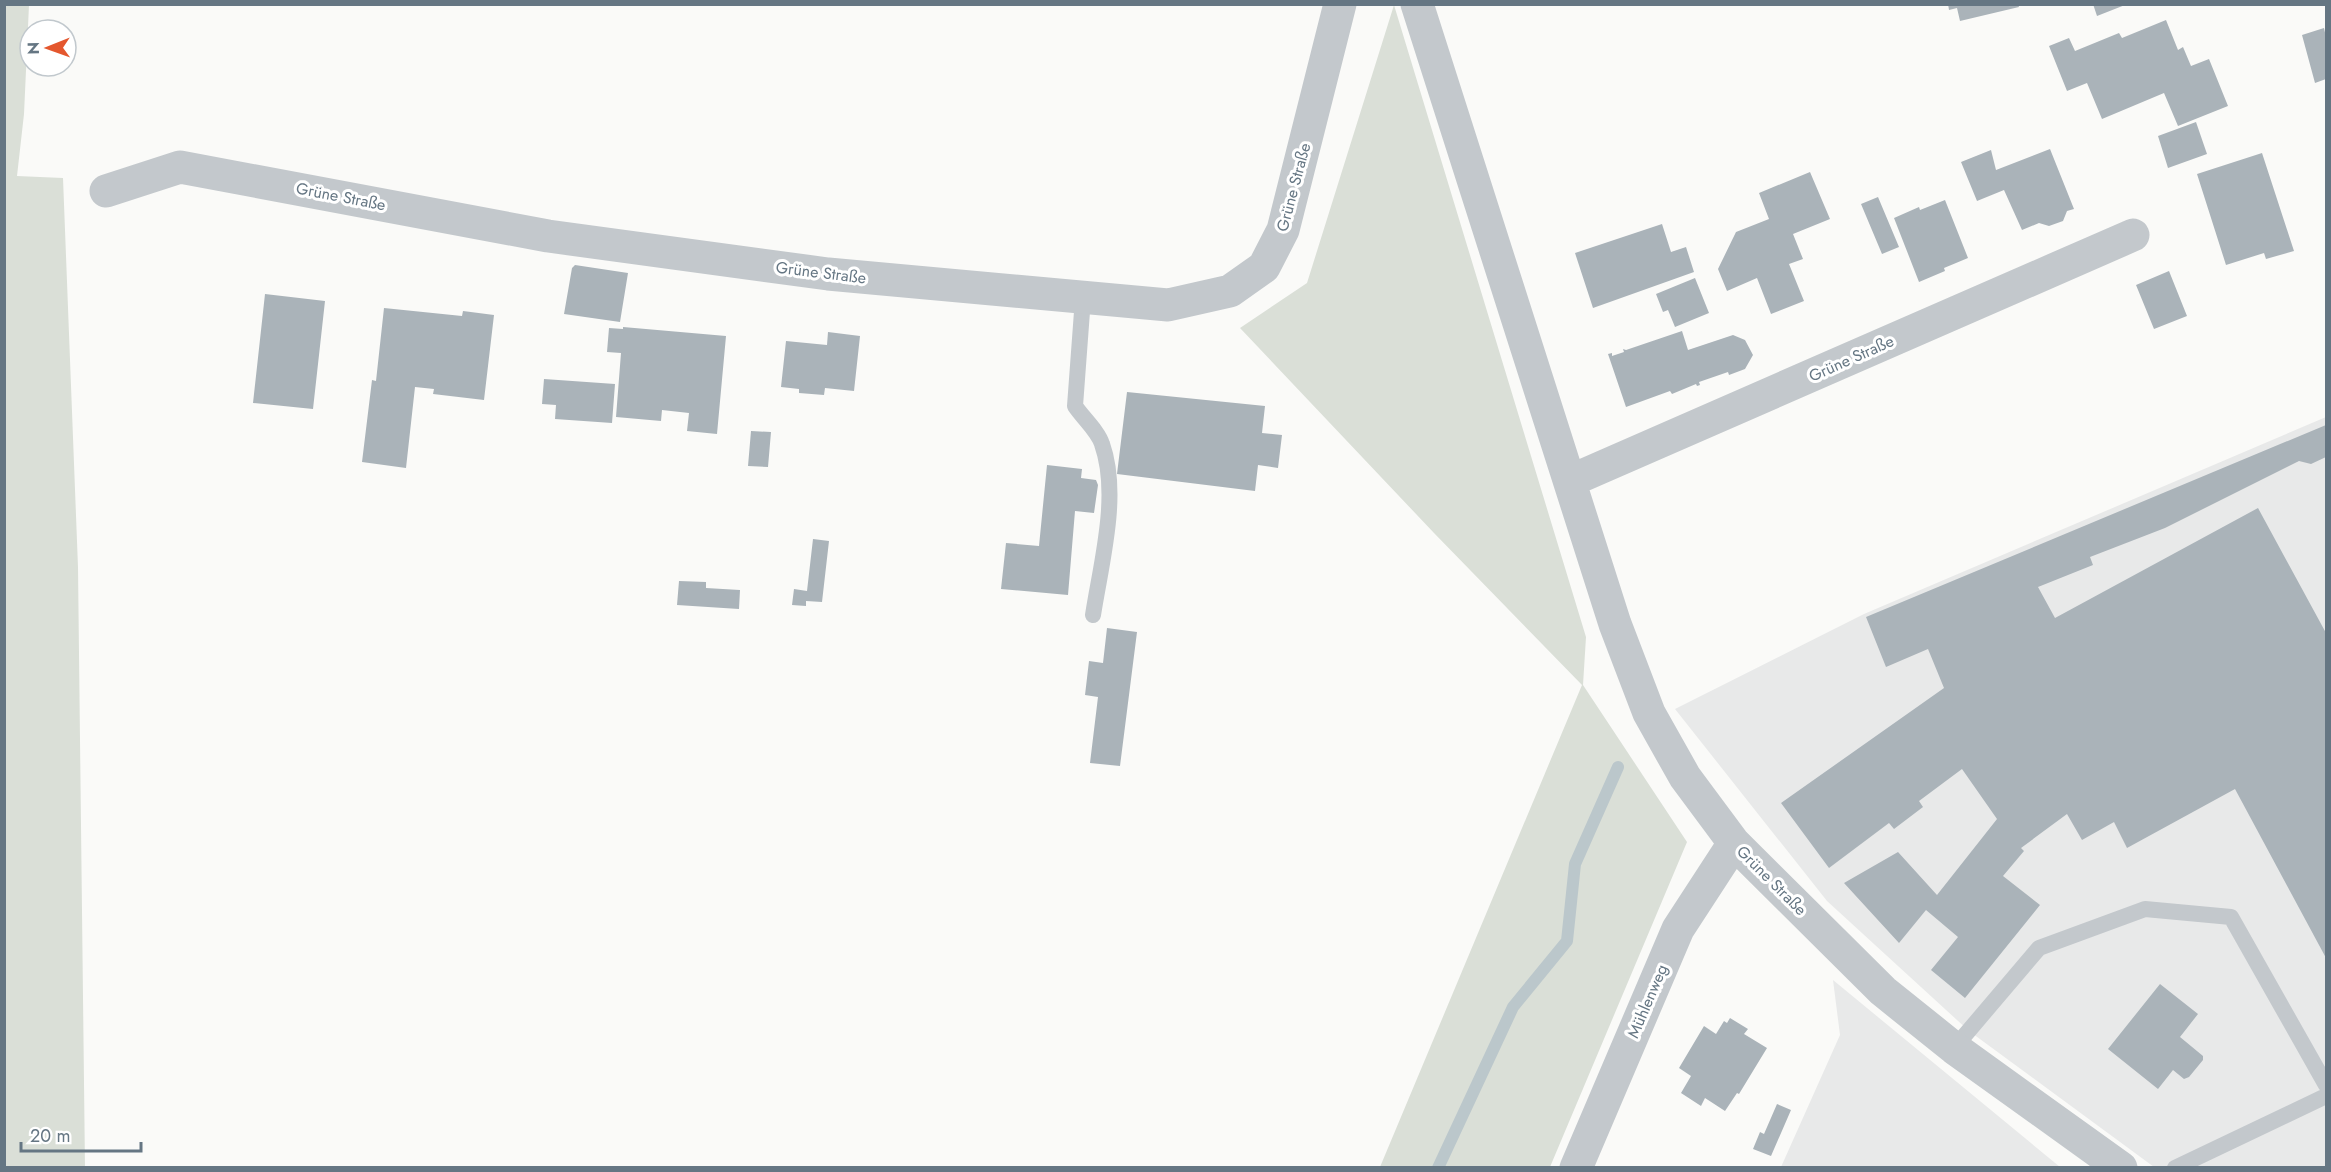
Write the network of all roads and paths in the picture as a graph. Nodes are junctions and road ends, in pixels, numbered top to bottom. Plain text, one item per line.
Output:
1 (1340, 4) edge
2 (1417, 4) edge
3 (106, 191) dead end
4 (2133, 236) dead end
5 (1083, 298) junction
6 (1570, 481) junction
7 (1093, 615) dead end
8 (1734, 843) junction
9 (1954, 1048) junction
10 (2326, 1085) edge
11 (2326, 1096) edge
12 (1576, 1167) edge
13 (2121, 1167) edge
14 (2175, 1167) edge

1 - 5 street, Grüne Straße
2 - 6 street, Grüne Straße
3 - 5 street, Grüne Straße
4 - 6 street, Grüne Straße
5 - 7 lane
6 - 8 street, Grüne Straße
8 - 9 street, Grüne Straße
8 - 12 street, Mühlenweg
9 - 10 lane
9 - 13 street, Grüne Straße
11 - 14 lane

